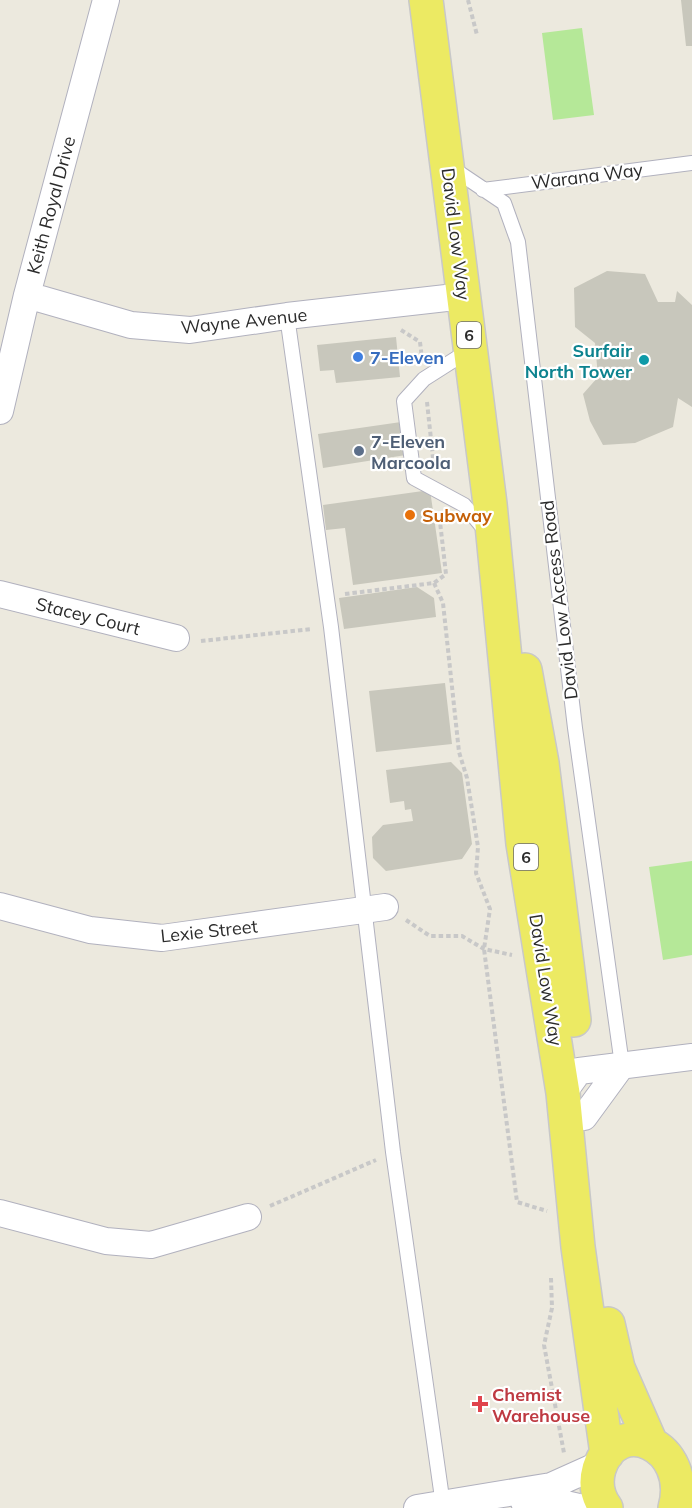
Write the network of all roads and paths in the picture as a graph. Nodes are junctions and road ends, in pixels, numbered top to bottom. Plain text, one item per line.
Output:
1 (106, 0) edge
2 (426, 0) edge
3 (468, 0) edge
4 (477, 35) dead end
5 (692, 163) edge
6 (447, 165) junction
7 (483, 190) junction
8 (27, 296) junction
9 (465, 296) junction
10 (287, 316) junction
11 (471, 349) junction
12 (0, 411) edge
13 (490, 504) junction
14 (493, 539) junction
15 (434, 583) dead end
16 (0, 594) edge
17 (331, 627) junction
18 (176, 638) joint
19 (0, 906) edge
20 (376, 909) junction
21 (484, 950) junction
22 (522, 958) dead end
23 (692, 1057) edge
24 (622, 1065) junction
25 (575, 1094) junction
26 (393, 1152) junction
27 (0, 1213) edge
28 (248, 1216) joint
29 (549, 1222) dead end
30 (551, 1275) dead end
31 (650, 1441) junction
32 (560, 1458) dead end
33 (604, 1459) junction
34 (443, 1505) junction
35 (417, 1508) edge
36 (583, 1508) edge
37 (606, 1508) edge
38 (675, 1508) edge

1 - 8 street, Keith Royal Drive
2 - 6 main road, David Low Way / 6
3 - 4 path
5 - 7 lane, Warana Way
6 - 7 lane, David Low Access Road
6 - 9 main road, David Low Way / 6
7 - 24 lane, David Low Access Road
8 - 10 street, Wayne Avenue
8 - 12 street, Keith Royal Drive
9 - 10 street, Wayne Avenue
9 - 11 main road, David Low Way / 6
10 - 17 lane
11 - 13 main road, David Low Way / 6
11 - 14 lane
13 - 14 main road, David Low Way / 6
13 - 25 main road, David Low Way / 6
14 - 25 main road, David Low Way / 6
15 - 21 path
16 - 18 street, Stacey Court
17 - 18 path
17 - 20 lane
19 - 20 street, Lexie Street
20 - 21 path
20 - 26 lane
21 - 22 path
21 - 29 path
23 - 24 street
24 - 25 street
24 - 25 street
25 - 31 main road, David Low Way / 6
25 - 33 main road, David Low Way / 6
26 - 28 path
26 - 34 lane
27 - 28 street
30 - 32 path
31 - 33 main road
31 - 38 main road
33 - 34 street
33 - 37 main road, 6
34 - 35 street
34 - 36 street

